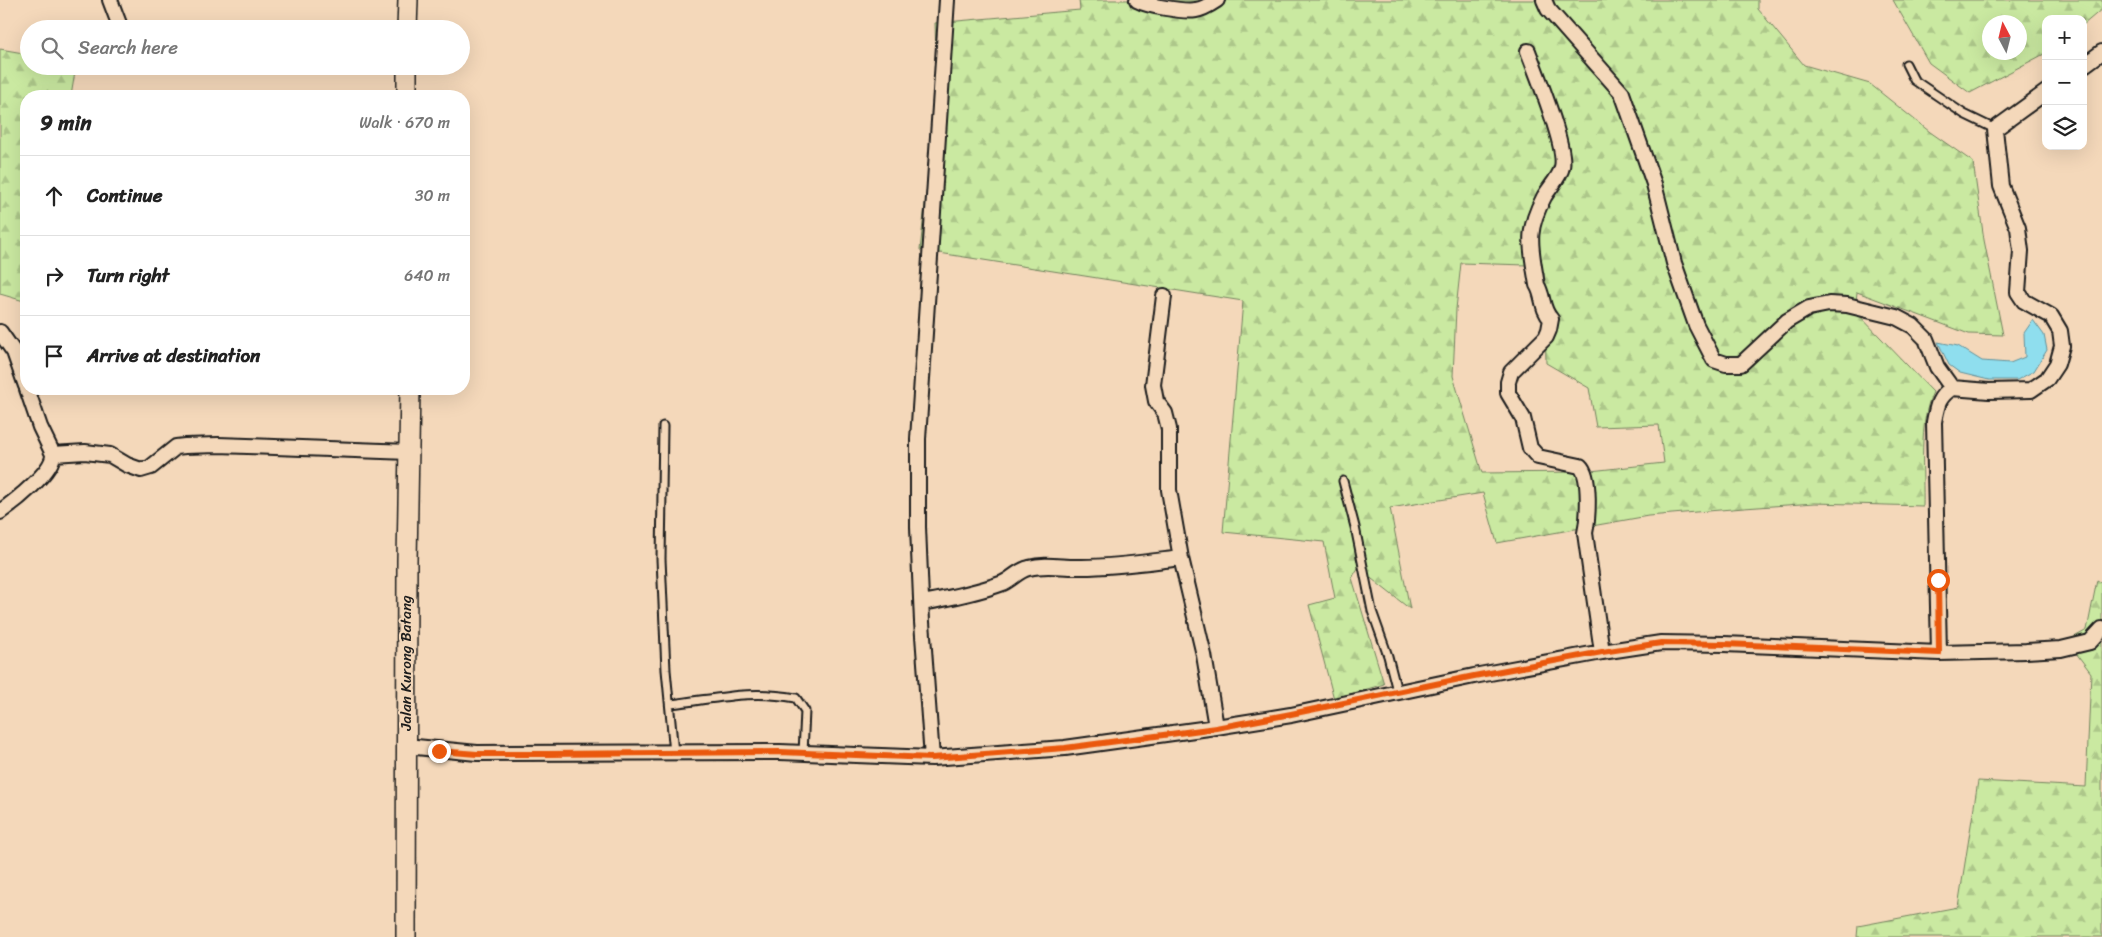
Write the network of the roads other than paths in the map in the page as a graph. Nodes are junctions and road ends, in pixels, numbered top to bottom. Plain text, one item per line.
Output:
1 (110, 0) edge
2 (408, 0) edge
3 (947, 0) edge
4 (1137, 0) edge
5 (1217, 0) edge
6 (1544, 0) edge
7 (117, 20) edge
8 (407, 20) edge
9 (1528, 51) dead end
10 (2102, 52) edge
11 (2087, 63) edge
12 (1906, 64) dead end
13 (407, 75) edge
14 (407, 90) edge
15 (2042, 95) edge
16 (1996, 129) junction
17 (1164, 296) dead end
18 (0, 332) edge
19 (20, 368) edge
20 (1952, 388) junction
21 (30, 395) edge
22 (410, 395) edge
23 (663, 426) dead end
24 (409, 452) junction
25 (53, 454) junction
26 (1343, 481) dead end
27 (0, 512) edge
28 (1181, 558) junction
29 (922, 603) junction
30 (2102, 629) edge
31 (1602, 652) junction
32 (1939, 653) junction
33 (1398, 691) junction
34 (671, 704) junction
35 (1216, 728) junction
36 (406, 746) junction
37 (674, 753) junction
38 (803, 753) junction
39 (932, 758) junction
40 (406, 937) edge

1 - 7 street
2 - 8 street
3 - 29 street
4 - 5 street
6 - 20 street
9 - 31 street
10 - 11 street
12 - 16 lane
13 - 14 street
15 - 16 street
16 - 20 street
17 - 28 street
18 - 19 street
20 - 32 street
21 - 25 street
22 - 24 street, Jalan Kurong Batang
23 - 34 lane
24 - 25 street
24 - 36 street, Jalan Kurong Batang
25 - 27 street
26 - 33 lane
28 - 29 street
28 - 35 street
29 - 39 street
30 - 32 street
31 - 32 street
31 - 33 street
33 - 35 street
34 - 37 lane
34 - 38 lane
35 - 39 street
36 - 37 street
36 - 40 street, Jalan Kurong Batang
37 - 38 street
38 - 39 street

